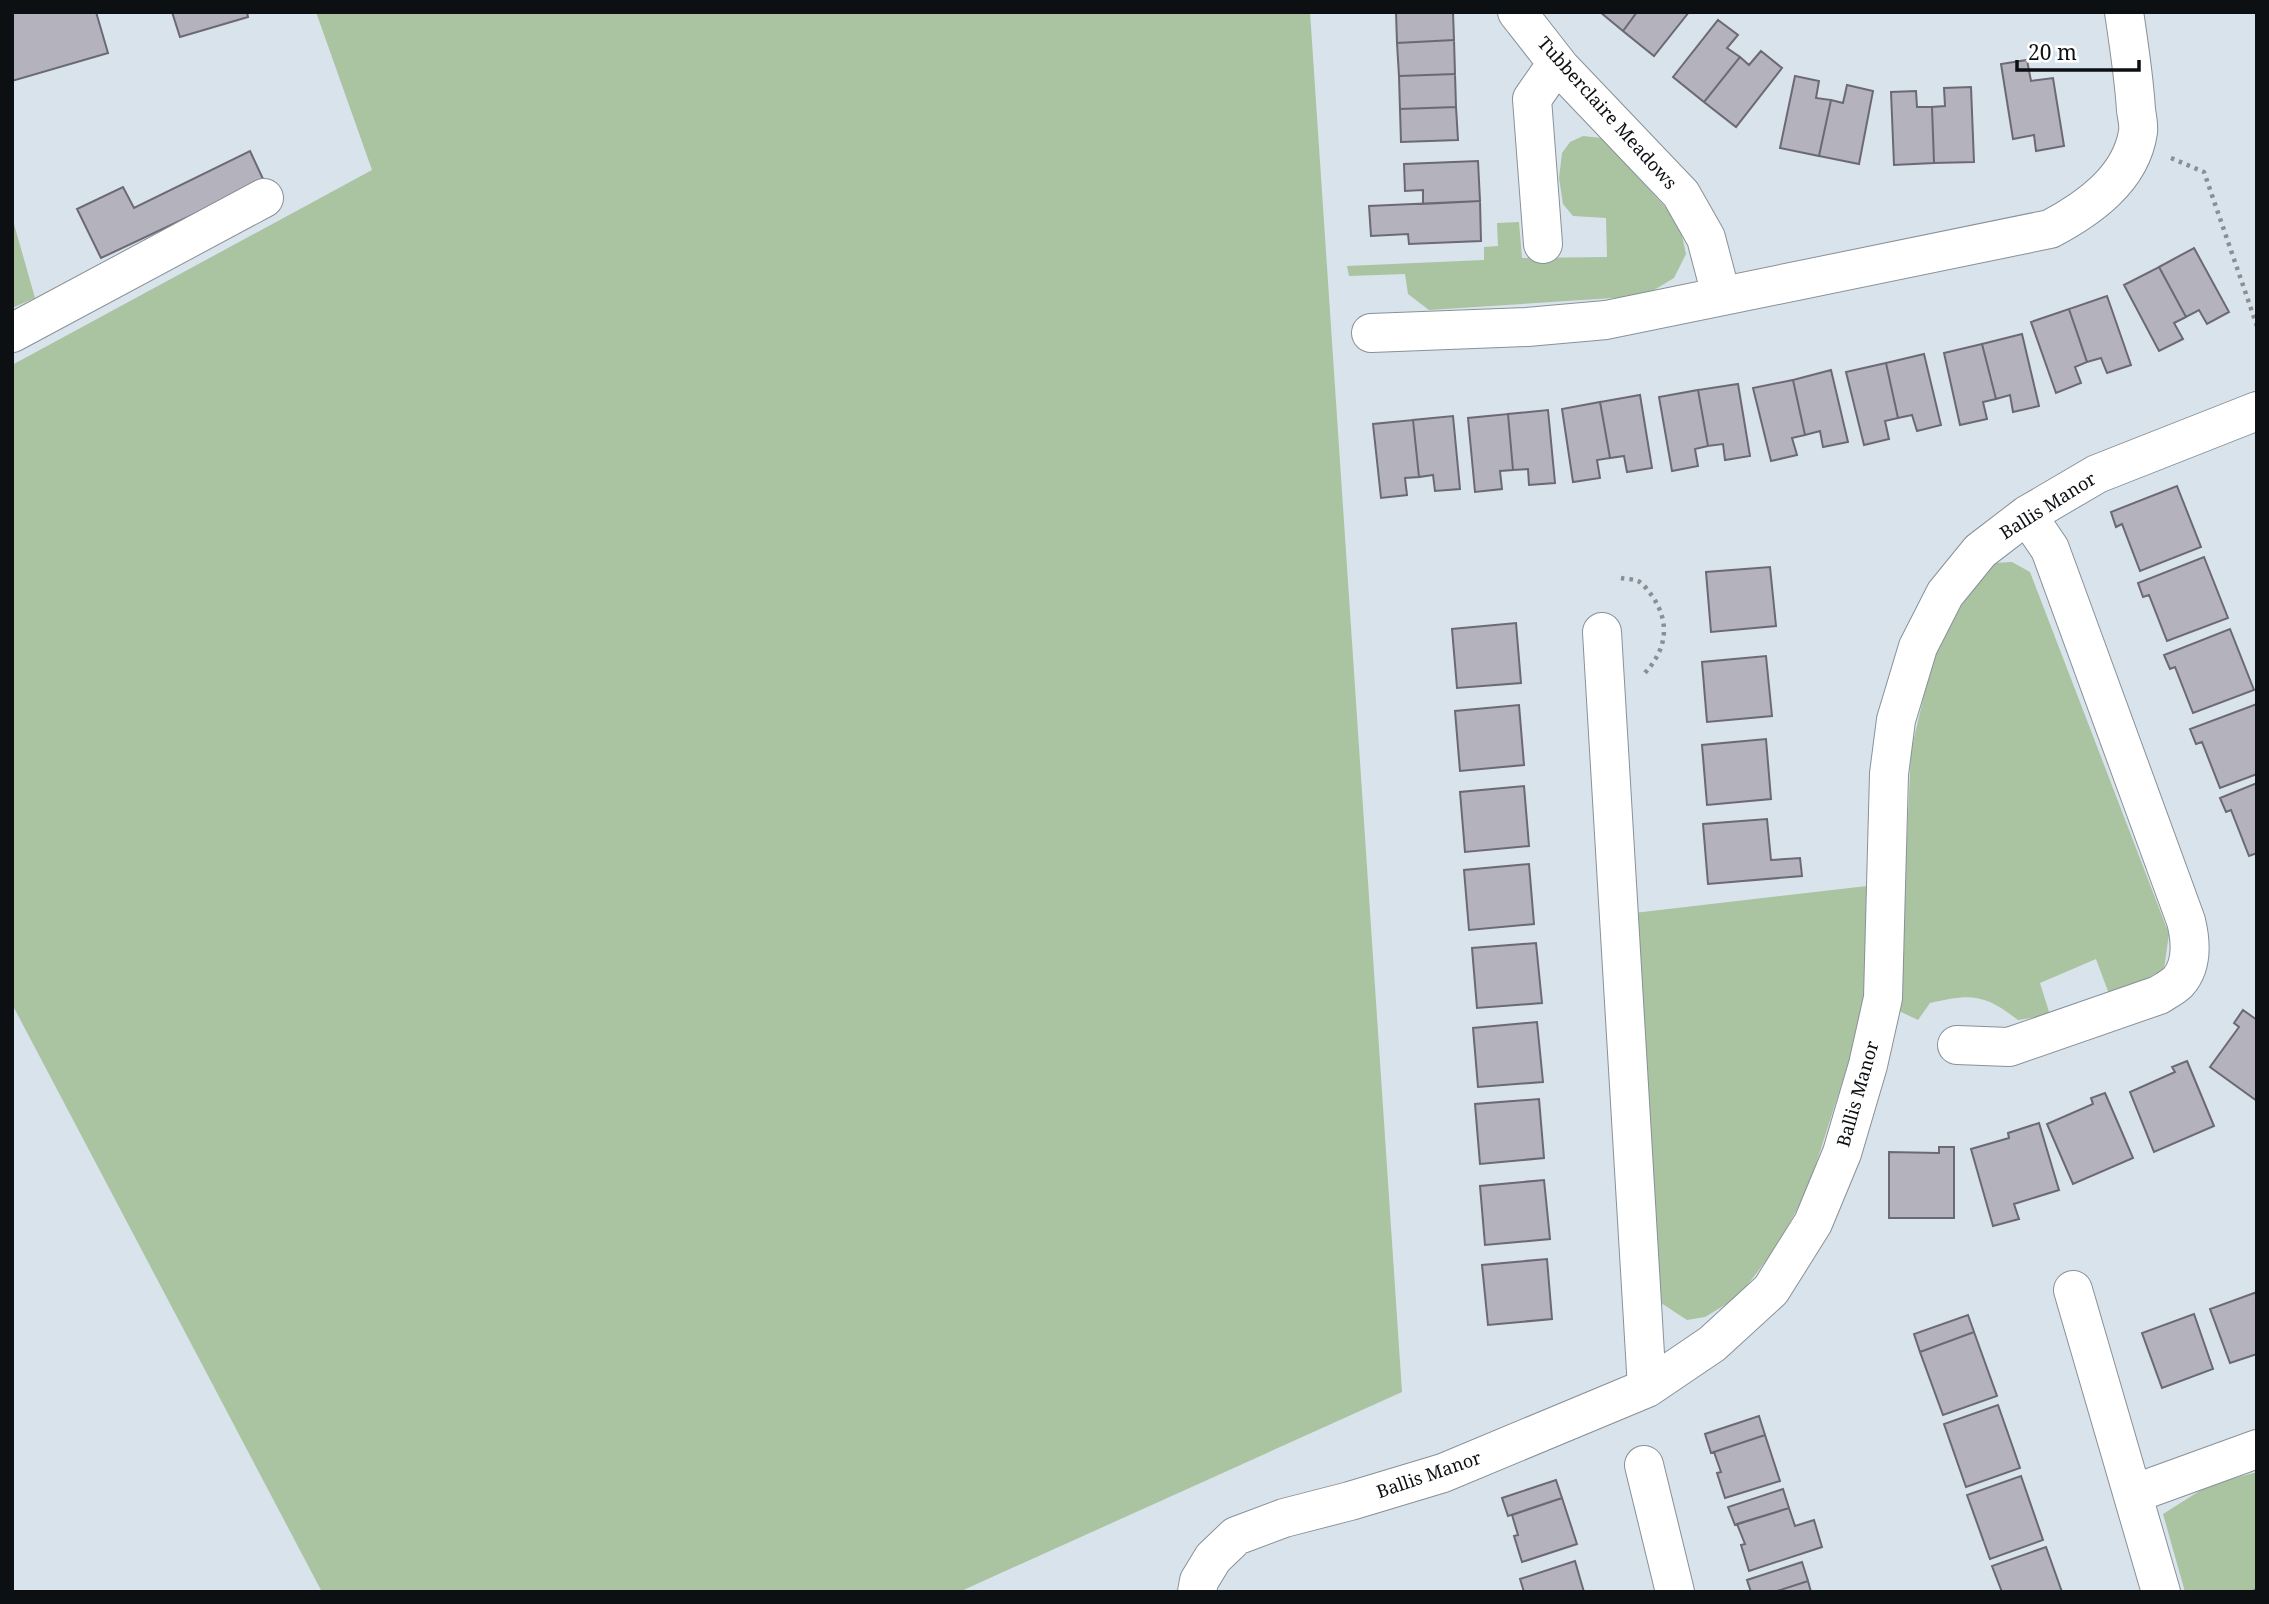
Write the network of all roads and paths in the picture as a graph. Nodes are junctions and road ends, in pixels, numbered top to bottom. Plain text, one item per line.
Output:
1 (1517, 12) edge
2 (2124, 12) edge
3 (1557, 63) junction
4 (2134, 144) junction
5 (264, 198) dead end
6 (1543, 244) dead end
7 (1721, 295) junction
8 (2257, 326) edge
9 (12, 333) edge
10 (1371, 333) dead end
11 (2257, 411) edge
12 (2027, 515) junction
13 (1602, 632) dead end
14 (1957, 1045) dead end
15 (2073, 1290) dead end
16 (1647, 1388) junction
17 (2257, 1449) edge
18 (1643, 1465) dead end
19 (2133, 1494) junction
20 (1197, 1592) edge
21 (1675, 1592) edge
22 (2161, 1592) edge

1 - 3 street, Tubberclaire Meadows
2 - 4 street
3 - 6 street
3 - 7 street, Tubberclaire Meadows
4 - 7 street
4 - 8 path
5 - 9 street
7 - 10 street
11 - 12 street, Ballis Manor
12 - 14 street
12 - 16 street, Ballis Manor
13 - 16 street
15 - 19 street
16 - 20 street, Ballis Manor
17 - 19 street
18 - 21 street
19 - 22 street

